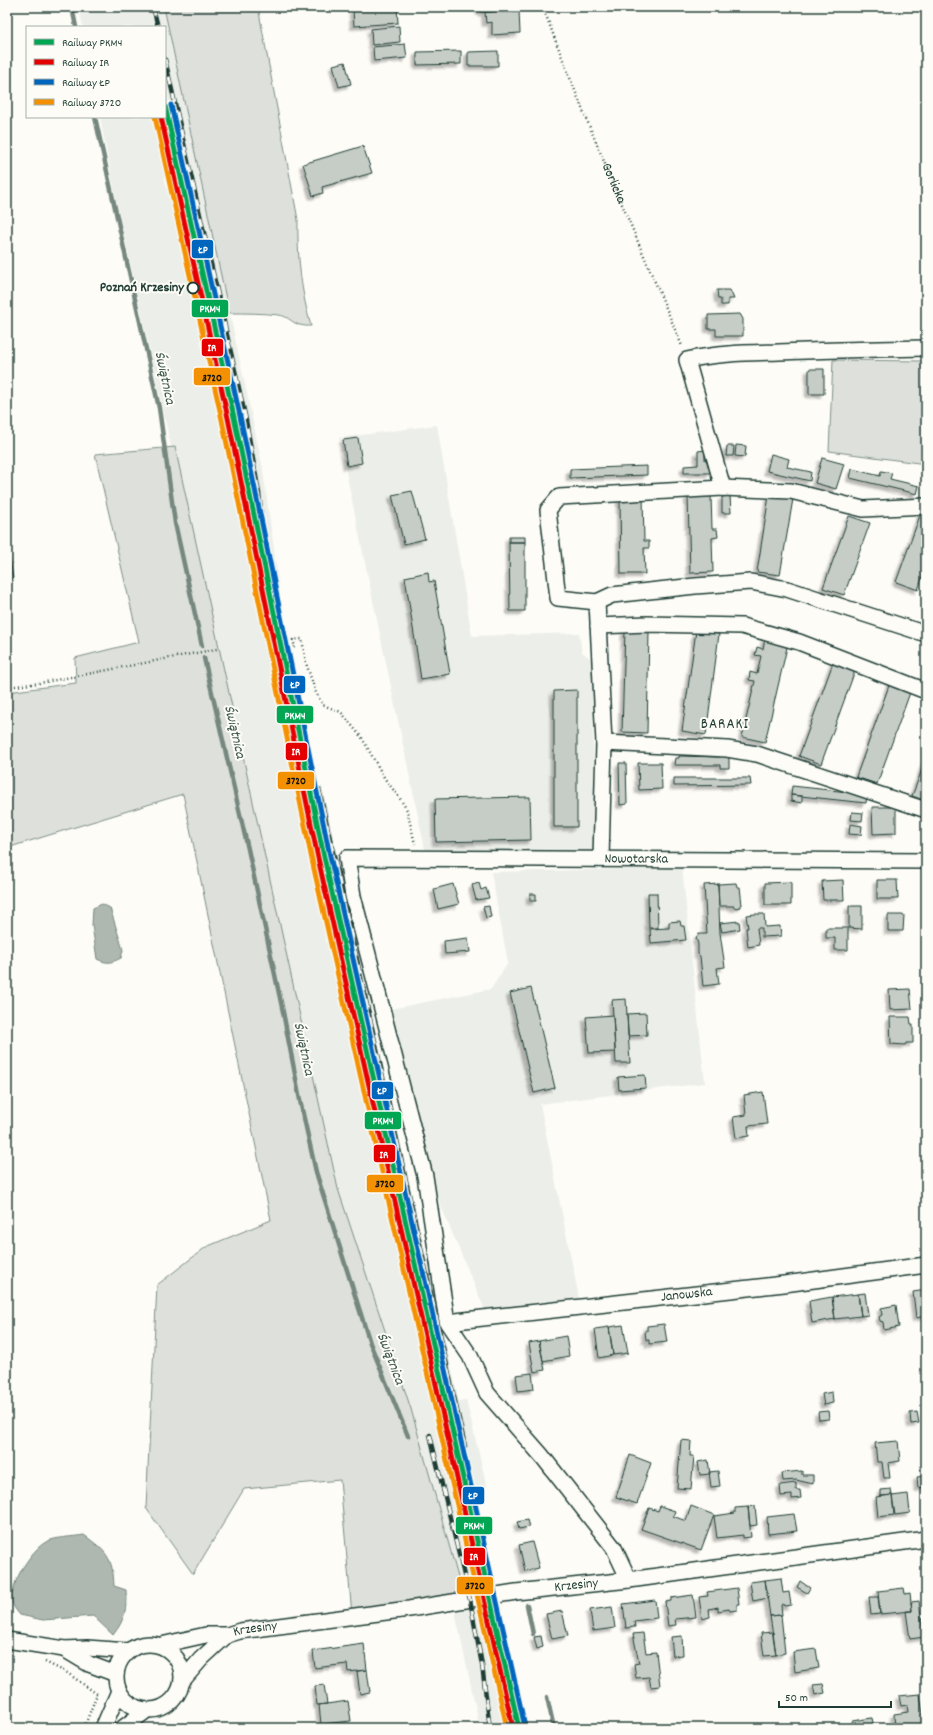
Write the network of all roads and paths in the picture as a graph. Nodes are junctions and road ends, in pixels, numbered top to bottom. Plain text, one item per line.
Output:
1 (543, 7) edge
2 (926, 348) edge
3 (687, 360) junction
4 (722, 488) junction
5 (926, 506) edge
6 (597, 602) junction
7 (264, 618) dead end
8 (598, 626) junction
9 (926, 634) edge
10 (217, 649) dead end
11 (7, 686) edge
12 (926, 691) edge
13 (604, 743) junction
14 (926, 810) edge
15 (418, 858) junction
16 (601, 859) junction
17 (926, 861) edge
18 (926, 1265) edge
19 (446, 1322) junction
20 (926, 1538) edge
21 (629, 1580) junction
22 (227, 1635) junction
23 (7, 1640) edge
24 (161, 1646) junction
25 (64, 1649) junction
26 (128, 1651) junction
27 (44, 1662) dead end
28 (116, 1674) junction
29 (183, 1680) junction
30 (119, 1691) junction
31 (147, 1710) junction
32 (84, 1728) edge
33 (103, 1728) edge
34 (123, 1728) edge

1 - 3 path, Gorlicka
2 - 3 street
3 - 4 street
4 - 5 street
4 - 6 street
6 - 8 street
6 - 9 street
7 - 15 path
8 - 12 street
8 - 13 street
10 - 11 path
13 - 14 street
13 - 16 street
15 - 16 street, Nowotarska
15 - 19 street, Nowotarska
16 - 17 street, Nowotarska
18 - 19 street, Janowska
19 - 21 street
20 - 21 street, Krzesiny
21 - 22 street, Krzesiny
22 - 24 street, Krzesiny
22 - 29 street, Krzesiny
23 - 25 street
24 - 26 street
24 - 29 street
25 - 26 street
25 - 28 street
26 - 28 street
27 - 32 path
28 - 30 street
29 - 31 street
30 - 31 street
30 - 33 street
31 - 34 street

